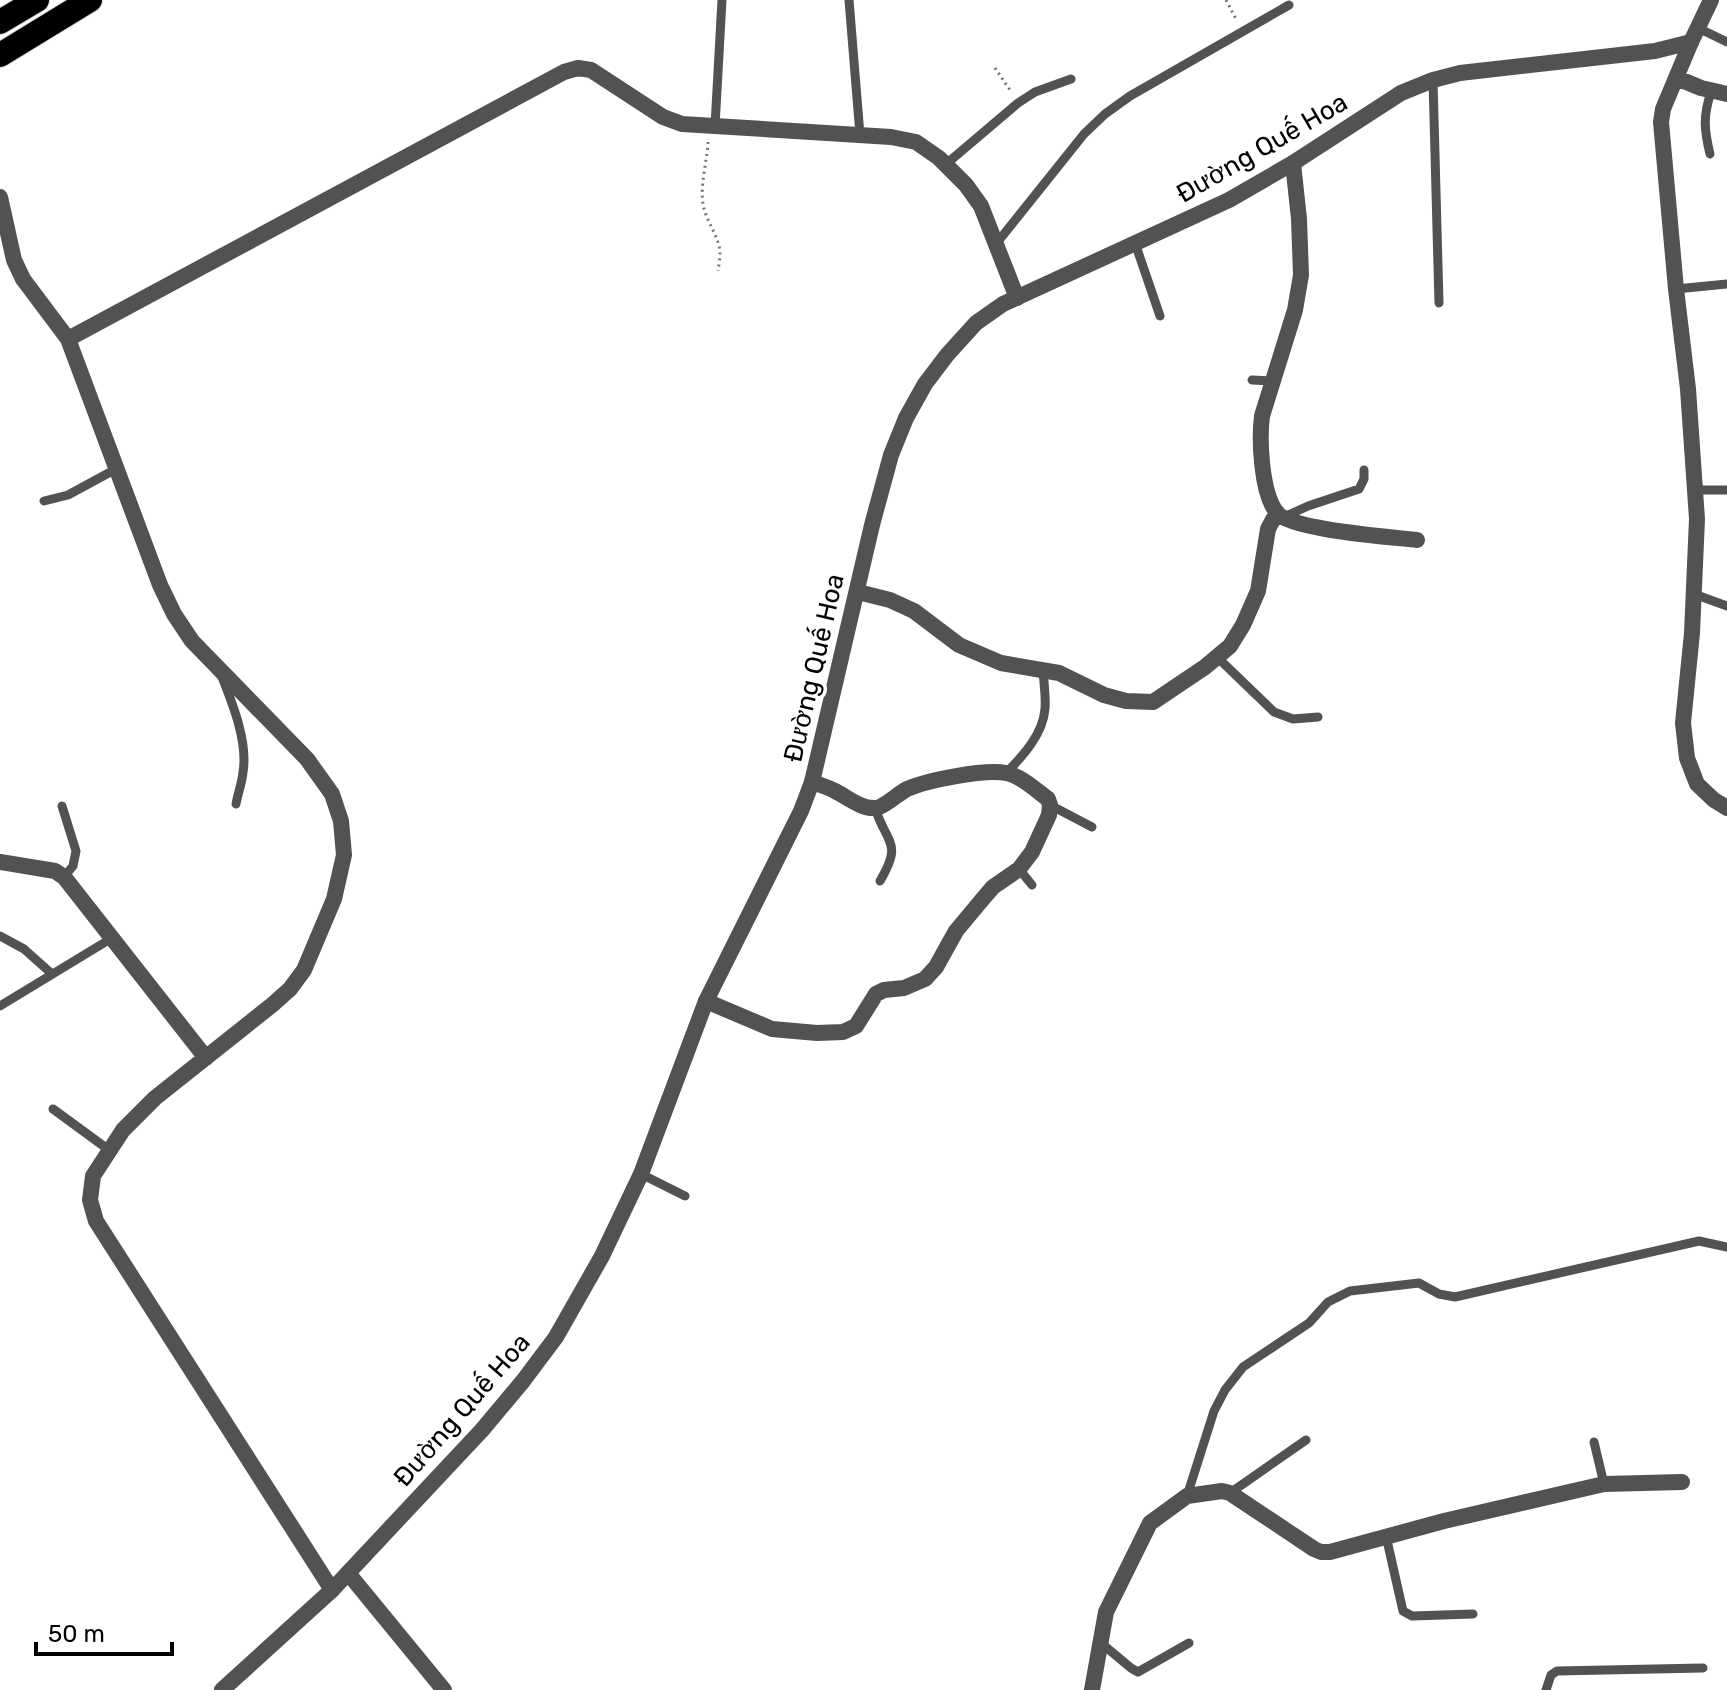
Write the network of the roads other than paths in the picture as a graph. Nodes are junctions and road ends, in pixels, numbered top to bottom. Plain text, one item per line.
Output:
1 (37, 0) edge
2 (90, 0) edge
3 (722, 0) edge
4 (849, 0) edge
5 (1711, 0) edge
6 (1289, 5) dead end
7 (0, 22) edge
8 (1695, 35) junction
9 (1727, 42) edge
10 (0, 55) edge
11 (1677, 78) junction
12 (1071, 79) dead end
13 (1433, 80) junction
14 (1719, 93) edge
15 (712, 126) junction
16 (860, 135) junction
17 (1710, 154) dead end
18 (1293, 163) junction
19 (945, 165) junction
20 (0, 197) edge
21 (3, 229) edge
22 (1135, 243) junction
23 (996, 244) junction
24 (1727, 284) edge
25 (1676, 289) junction
26 (1017, 298) junction
27 (1439, 303) dead end
28 (1160, 316) dead end
29 (68, 339) junction
30 (1252, 380) dead end
31 (1273, 381) junction
32 (116, 469) junction
33 (1364, 470) dead end
34 (1695, 490) junction
35 (1727, 490) edge
36 (44, 501) dead end
37 (1280, 515) junction
38 (1417, 540) dead end
39 (858, 592) junction
40 (1694, 594) junction
41 (1727, 606) edge
42 (1217, 657) junction
43 (218, 667) junction
44 (1043, 671) junction
45 (1318, 717) dead end
46 (1006, 773) junction
47 (812, 782) junction
48 (236, 804) dead end
49 (1050, 805) junction
50 (62, 806) dead end
51 (875, 808) junction
52 (1727, 808) edge
53 (1092, 827) dead end
54 (0, 862) edge
55 (1019, 869) junction
56 (64, 877) junction
57 (880, 881) dead end
58 (1032, 885) dead end
59 (0, 936) edge
60 (112, 938) junction
61 (52, 974) junction
62 (706, 1001) junction
63 (0, 1006) edge
64 (206, 1058) junction
65 (53, 1109) dead end
66 (109, 1150) junction
67 (641, 1174) junction
68 (685, 1196) dead end
69 (1727, 1247) edge
70 (1306, 1440) dead end
71 (1594, 1442) dead end
72 (1682, 1482) dead end
73 (1604, 1484) junction
74 (1236, 1489) junction
75 (1187, 1496) junction
76 (1386, 1536) junction
77 (348, 1573) junction
78 (332, 1590) junction
79 (1473, 1614) dead end
80 (1101, 1643) junction
81 (1189, 1643) dead end
82 (1703, 1668) dead end
83 (222, 1690) edge
84 (444, 1690) edge
85 (1092, 1690) edge
86 (1546, 1690) edge

1 - 7 highway
2 - 10 highway
3 - 15 lane
4 - 16 lane
5 - 8 street
6 - 23 lane
8 - 9 lane
8 - 11 street
8 - 13 street, Đường Quế Hoa
11 - 14 street
11 - 25 street
12 - 19 lane
13 - 18 street, Đường Quế Hoa
13 - 27 lane
14 - 17 lane
15 - 16 street
15 - 29 street
16 - 19 street
18 - 22 street, Đường Quế Hoa
18 - 31 street
19 - 23 street
20 - 21 street
21 - 29 street
22 - 26 street, Đường Quế Hoa
22 - 28 lane
23 - 26 street
24 - 25 lane
25 - 34 street
26 - 39 street, Đường Quế Hoa
29 - 32 street
30 - 31 lane
31 - 37 street
32 - 36 lane
32 - 43 street
33 - 37 lane
34 - 35 lane
34 - 40 street
37 - 38 street
37 - 42 street
39 - 44 street
39 - 47 street, Đường Quế Hoa
40 - 41 lane
40 - 52 street
42 - 44 street
42 - 45 lane
43 - 48 lane
43 - 64 street
44 - 46 lane
46 - 49 street
46 - 51 street
47 - 51 street
47 - 62 street, Đường Quế Hoa
49 - 53 lane
49 - 55 street
50 - 56 lane
51 - 57 lane
54 - 56 street
55 - 58 lane
55 - 62 street
56 - 60 street
59 - 61 lane
60 - 61 lane
60 - 64 street
61 - 63 lane
62 - 67 street, Đường Quế Hoa
64 - 66 street
65 - 66 lane
66 - 78 street
67 - 68 lane
67 - 77 street, Đường Quế Hoa
69 - 75 lane
70 - 74 lane
71 - 73 lane
72 - 73 street
73 - 76 street
74 - 75 street
74 - 76 street
75 - 80 street
76 - 79 lane
77 - 78 street, Đường Quế Hoa
77 - 84 street
78 - 83 street, Đường Quế Hoa
80 - 81 lane
80 - 85 street
82 - 86 lane

